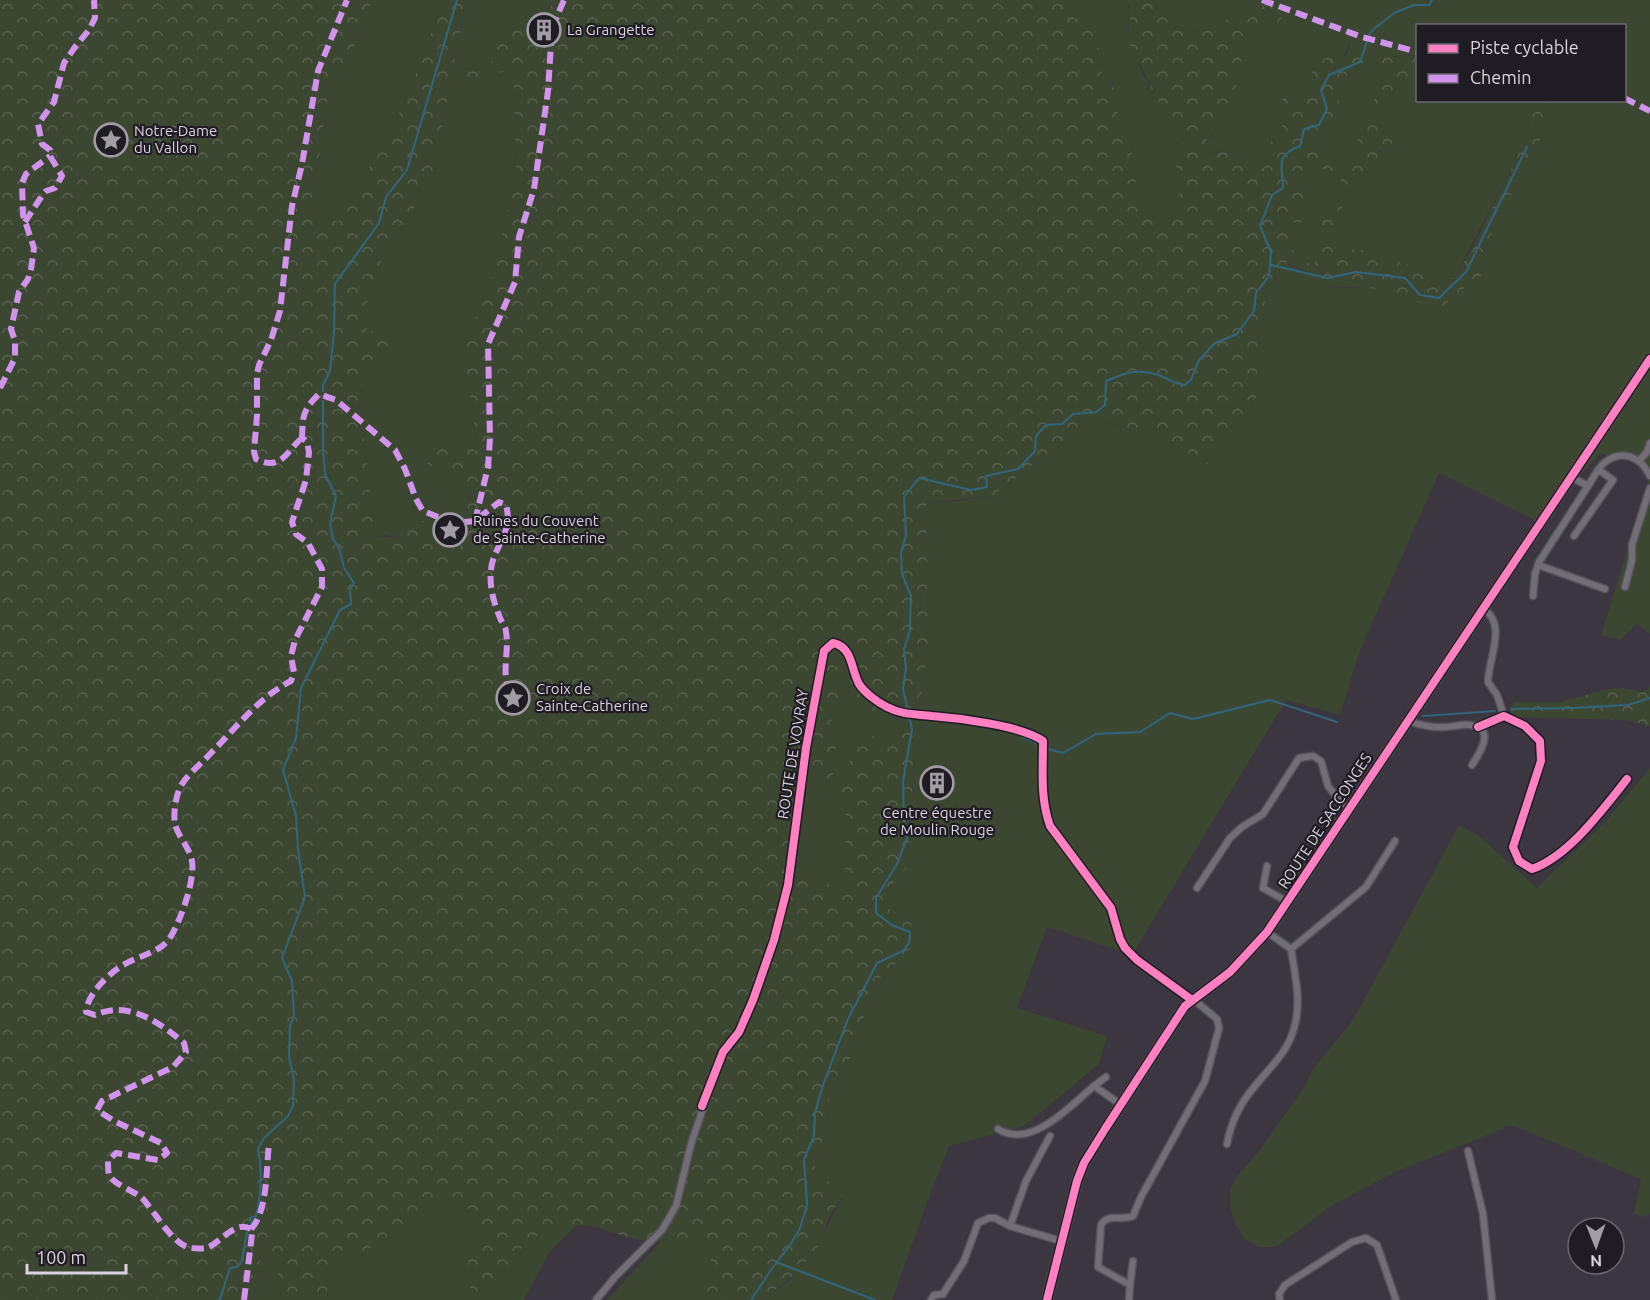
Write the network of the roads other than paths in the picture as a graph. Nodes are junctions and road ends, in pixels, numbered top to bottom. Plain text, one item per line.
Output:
1 (1650, 359) edge
2 (1650, 443) edge
3 (1639, 461) junction
4 (1599, 470) junction
5 (1650, 476) edge
6 (1575, 479) dead end
7 (1588, 486) junction
8 (1650, 488) edge
9 (1574, 536) dead end
10 (1538, 565) junction
11 (1625, 587) dead end
12 (1605, 590) dead end
13 (1533, 596) dead end
14 (1483, 609) junction
15 (1504, 716) junction
16 (1408, 721) junction
17 (1478, 728) junction
18 (1472, 765) dead end
19 (1628, 779) dead end
20 (1349, 808) junction
21 (1395, 841) dead end
22 (1267, 867) dead end
23 (1197, 888) dead end
24 (1288, 902) junction
25 (1267, 932) junction
26 (1291, 950) junction
27 (1193, 1000) junction
28 (1106, 1077) dead end
29 (1094, 1086) junction
30 (1120, 1104) junction
31 (998, 1129) dead end
32 (1050, 1136) dead end
33 (1227, 1144) dead end
34 (1467, 1151) dead end
35 (1010, 1226) junction
36 (1061, 1241) junction
37 (1133, 1262) dead end
38 (1130, 1286) junction
39 (943, 1294) junction
40 (596, 1300) edge
41 (931, 1300) edge
42 (949, 1300) edge
43 (1047, 1300) edge
44 (1129, 1300) edge
45 (1280, 1300) edge
46 (1396, 1300) edge
47 (1492, 1300) edge

1 - 14 street, ROUTE DE SACCONGES
2 - 3 street
3 - 4 street
3 - 5 street
4 - 7 street
4 - 9 street
6 - 7 street
7 - 10 street
8 - 11 street
10 - 12 street
10 - 13 street
14 - 15 street
14 - 16 street, ROUTE DE SACCONGES
15 - 17 street
15 - 19 street
16 - 17 street
16 - 20 street, ROUTE DE SACCONGES
17 - 18 street
20 - 23 street
20 - 24 street, ROUTE DE SACCONGES
21 - 26 street
22 - 24 street
24 - 25 street, ROUTE DE SACCONGES
25 - 26 street
25 - 27 street, ROUTE DE SACCONGES
26 - 33 street
27 - 30 street, ROUTE DE SACCONGES
27 - 38 street
27 - 40 street, ROUTE DE VOVRAY
28 - 29 street
29 - 30 street
29 - 31 street
30 - 36 street, ROUTE DE SACCONGES
32 - 35 street
34 - 47 street
35 - 36 street
35 - 39 street
36 - 43 street, ROUTE DE SACCONGES
37 - 38 street
38 - 44 street
39 - 41 street
39 - 42 street
45 - 46 street

